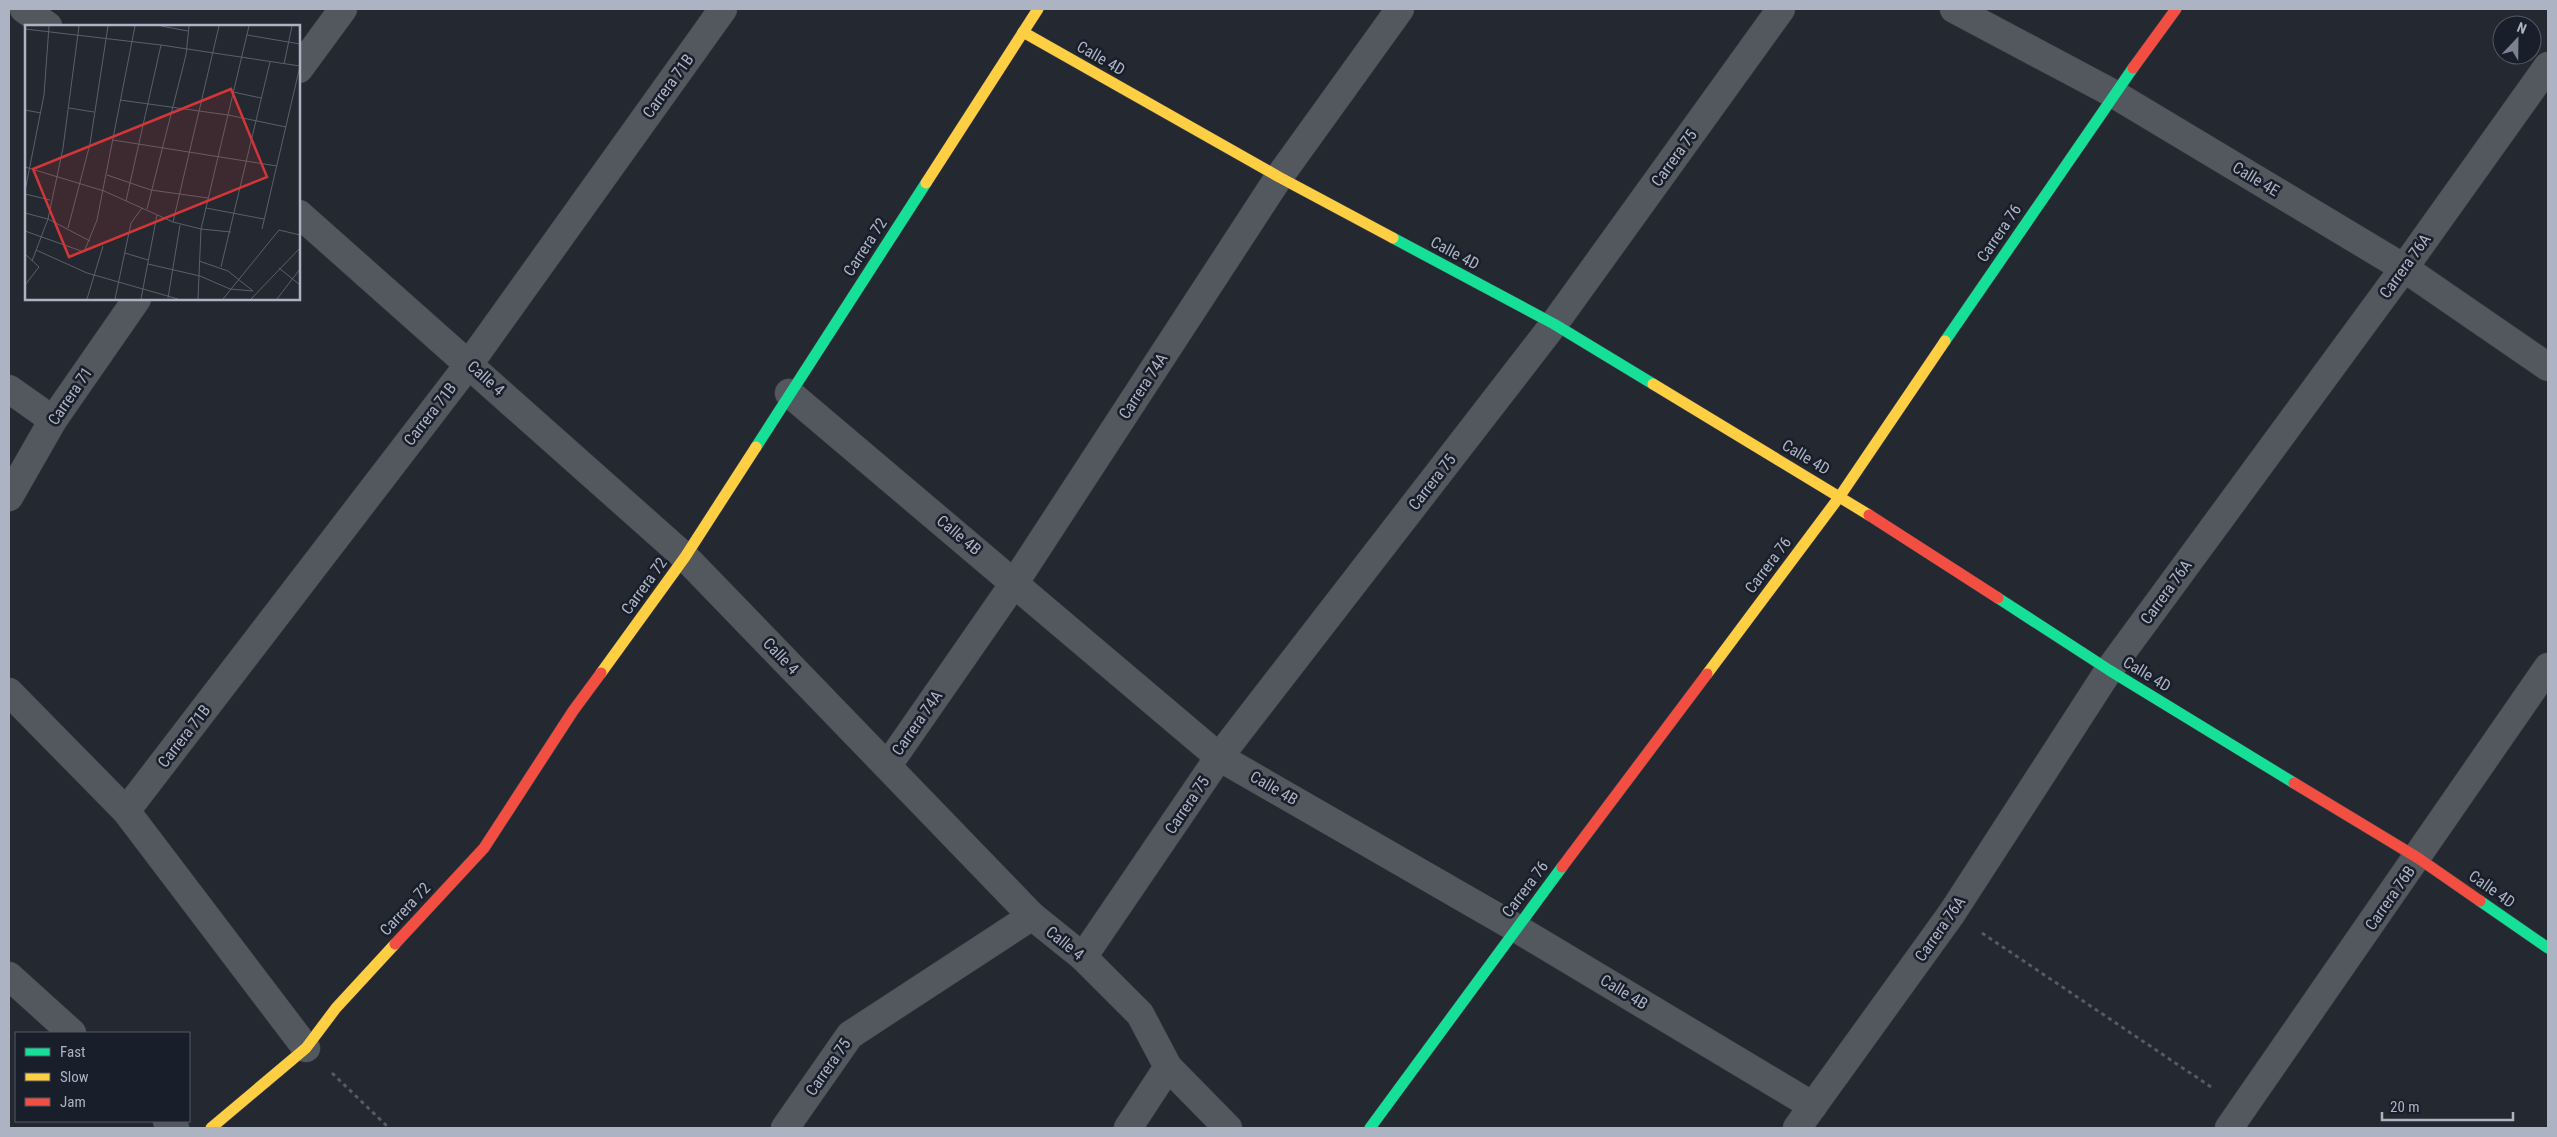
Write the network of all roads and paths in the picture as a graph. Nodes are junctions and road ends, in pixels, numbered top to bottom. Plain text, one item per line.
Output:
1 (24, 9) edge
2 (343, 9) edge
3 (723, 9) edge
4 (1038, 9) edge
5 (1400, 9) edge
6 (1781, 9) edge
7 (1954, 9) edge
8 (2176, 9) edge
9 (47, 25) edge
10 (1023, 32) junction
11 (2548, 66) edge
12 (300, 68) edge
13 (2114, 94) junction
14 (1279, 177) junction
15 (300, 215) edge
16 (2404, 268) junction
17 (136, 300) edge
18 (1554, 324) junction
19 (469, 364) junction
20 (2548, 367) edge
21 (9, 389) edge
22 (790, 393) junction
23 (53, 420) junction
24 (1840, 496) junction
25 (9, 497) edge
26 (685, 557) junction
27 (1015, 582) junction
28 (2548, 666) edge
29 (2109, 670) junction
30 (9, 692) edge
31 (1219, 757) junction
32 (888, 765) junction
33 (126, 811) junction
34 (2418, 858) junction
35 (1952, 913) junction
36 (1032, 916) junction
37 (1516, 928) junction
38 (2548, 948) edge
39 (1083, 957) junction
40 (9, 976) edge
41 (71, 1032) edge
42 (306, 1048) junction
43 (1168, 1067) junction
44 (1813, 1106) junction
45 (2236, 1118) edge
46 (210, 1128) edge
47 (388, 1128) edge
48 (785, 1128) edge
49 (1128, 1128) edge
50 (1228, 1128) edge
51 (1370, 1128) edge
52 (1797, 1128) edge

1 - 9 street
2 - 12 street
3 - 19 street, Carrera 71B
4 - 10 street, Carrera 72
5 - 14 street, Carrera 74A
6 - 18 street, Carrera 75
7 - 13 street, Calle 4E
8 - 13 street, Carrera 76
10 - 14 street, Calle 4D
10 - 22 street, Carrera 72
11 - 16 street, Carrera 76A
13 - 16 street, Calle 4E
13 - 24 street, Carrera 76
14 - 18 street, Calle 4D
14 - 27 street, Carrera 74A
15 - 19 street, Calle 4
16 - 20 street, Calle 4E
16 - 29 street, Carrera 76A
17 - 23 street, Carrera 71
18 - 24 street, Calle 4D
18 - 31 street, Carrera 75
19 - 26 street, Calle 4
19 - 33 street, Carrera 71B
21 - 23 street
22 - 26 street, Carrera 72
22 - 27 street, Calle 4B
23 - 25 street, Carrera 71
24 - 29 street, Calle 4D
24 - 37 street, Carrera 76
26 - 32 street, Calle 4
26 - 42 street, Carrera 72
27 - 31 street, Calle 4B
27 - 32 street, Carrera 74A
28 - 34 street, Carrera 76B
29 - 34 street, Calle 4D
29 - 35 street, Carrera 76A
30 - 33 street
31 - 37 street, Calle 4B
31 - 39 street, Carrera 75
32 - 36 street, Calle 4
33 - 42 street
34 - 38 street, Calle 4D
34 - 45 street, Carrera 76B
35 - 44 street, Carrera 76A
35 - 45 path
36 - 39 street, Calle 4
36 - 48 street, Carrera 75
37 - 44 street, Calle 4B
37 - 51 street, Carrera 76
39 - 43 street, Calle 4
40 - 41 street
42 - 46 street, Carrera 72
42 - 47 path
43 - 49 street
43 - 50 street, Calle 4
44 - 52 street, Carrera 76A

